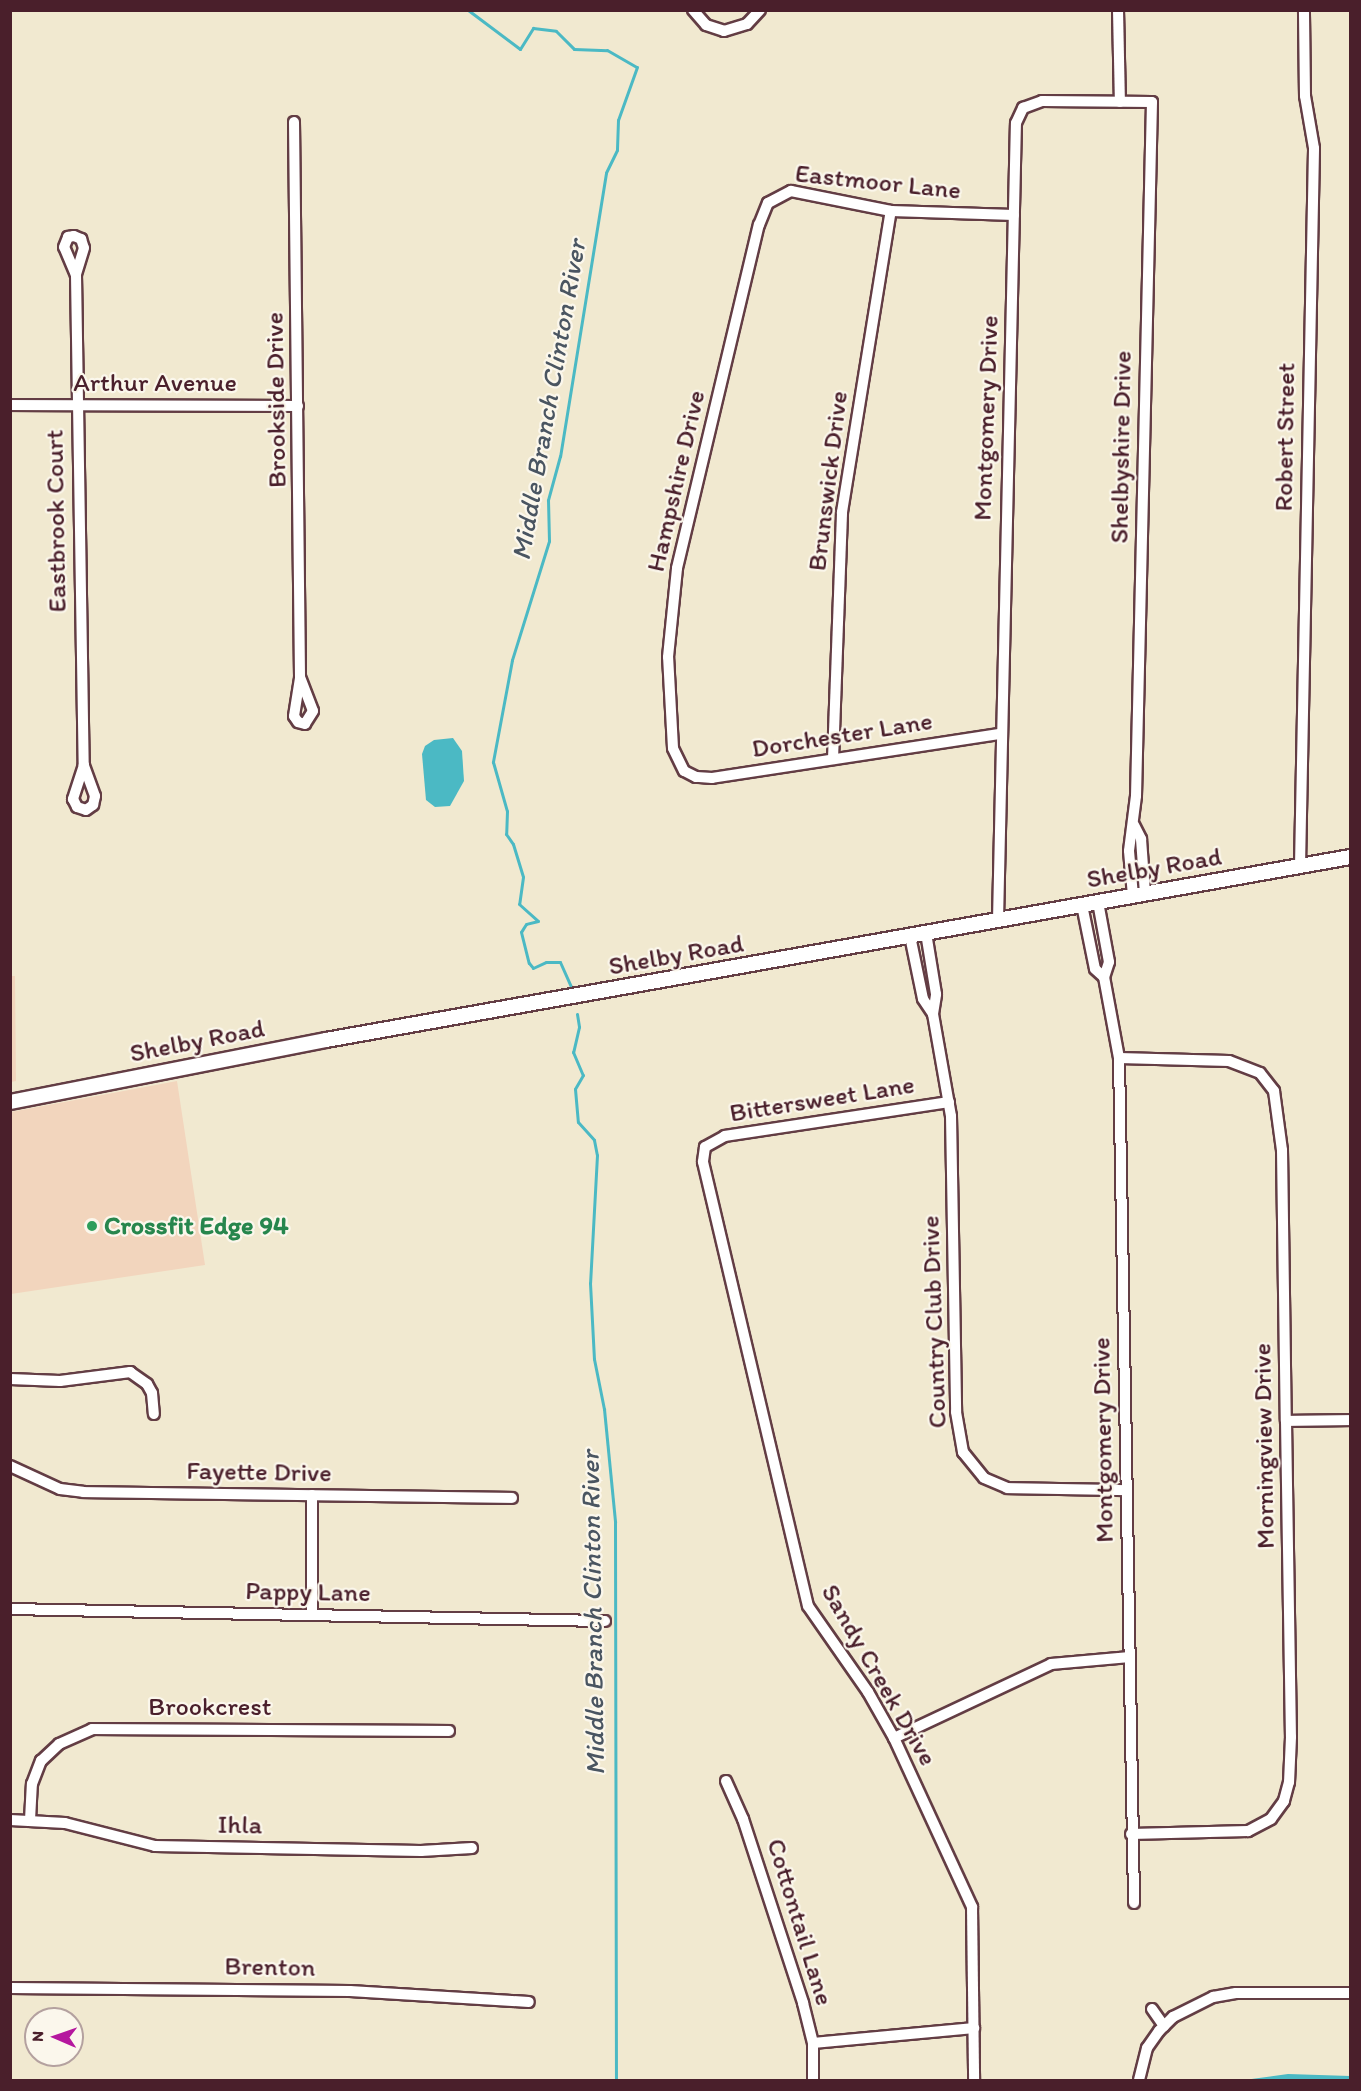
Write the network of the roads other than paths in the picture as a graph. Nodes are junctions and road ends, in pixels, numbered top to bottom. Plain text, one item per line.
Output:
1 (693, 10) edge
2 (760, 10) edge
3 (1118, 10) edge
4 (1304, 10) edge
5 (1120, 102) junction
6 (294, 122) dead end
7 (773, 198) joint
8 (891, 211) junction
9 (1014, 215) junction
10 (76, 276) dead end
11 (77, 404) junction
12 (10, 405) edge
13 (298, 406) junction
14 (300, 677) dead end
15 (999, 734) junction
16 (833, 759) junction
17 (84, 765) dead end
18 (691, 776) joint
19 (1350, 857) edge
20 (1300, 866) junction
21 (1139, 895) junction
22 (1098, 902) junction
23 (1082, 905) junction
24 (998, 920) junction
25 (926, 933) junction
26 (910, 936) junction
27 (1104, 977) junction
28 (933, 1014) junction
29 (1119, 1059) junction
30 (10, 1102) edge
31 (949, 1102) junction
32 (705, 1147) joint
33 (10, 1379) edge
34 (154, 1414) dead end
35 (1350, 1420) edge
36 (1286, 1421) junction
37 (10, 1466) edge
38 (1126, 1490) junction
39 (312, 1495) junction
40 (512, 1498) dead end
41 (10, 1609) edge
42 (312, 1614) junction
43 (605, 1621) dead end
44 (1130, 1657) junction
45 (449, 1731) dead end
46 (894, 1738) junction
47 (726, 1781) dead end
48 (10, 1820) edge
49 (30, 1820) junction
50 (1131, 1834) junction
51 (472, 1848) dead end
52 (1134, 1903) dead end
53 (10, 1988) edge
54 (1350, 1993) edge
55 (529, 2002) dead end
56 (1152, 2009) dead end
57 (1164, 2026) junction
58 (974, 2028) junction
59 (813, 2043) junction
60 (813, 2080) edge
61 (974, 2080) edge
62 (1139, 2080) edge

1 - 2 street
3 - 5 street
4 - 20 street, Robert Street
5 - 9 street, Montgomery Drive
5 - 21 street, Shelbyshire Drive
6 - 13 street, Brookside Drive
7 - 8 street, Eastmoor Lane
7 - 18 street, Hampshire Drive
8 - 9 street, Eastmoor Lane
8 - 16 street, Brunswick Drive
9 - 15 street, Montgomery Drive
10 - 11 street, Eastbrook Court
11 - 12 street, Arthur Avenue
11 - 13 street, Arthur Avenue
11 - 17 street, Eastbrook Court
13 - 14 street, Brookside Drive
15 - 16 street, Dorchester Lane
15 - 24 street, Montgomery Drive
16 - 18 street, Dorchester Lane
19 - 20 street, Shelby Road
20 - 21 street, Shelby Road
21 - 22 street, Shelby Road
22 - 23 street, Shelby Road
22 - 27 street, Montgomery Drive
23 - 24 street, Shelby Road
23 - 27 street, Montgomery Drive
24 - 25 street, Shelby Road
25 - 26 street, Shelby Road
25 - 28 street, Country Club Drive
26 - 28 street, Country Club Drive
26 - 30 street, Shelby Road
27 - 29 street, Montgomery Drive
28 - 31 street, Country Club Drive
29 - 36 street, Morningview Drive
29 - 38 street, Montgomery Drive
31 - 32 street, Bittersweet Lane
31 - 38 street, Country Club Drive
32 - 46 street, Sandy Creek Drive
33 - 34 street
35 - 36 street
36 - 50 street, Morningview Drive
37 - 39 street, Fayette Drive
38 - 44 street, Montgomery Drive
39 - 40 street, Fayette Drive
39 - 42 street
41 - 42 street, Pappy Lane
42 - 43 street, Pappy Lane
44 - 46 street
44 - 50 street, Montgomery Drive
45 - 49 street, Brookcrest
46 - 58 street, Sandy Creek Drive
47 - 59 street, Cottontail Lane
48 - 49 street, Ihla
49 - 51 street, Ihla
50 - 52 street, Montgomery Drive
53 - 55 street, Brenton
54 - 57 street
56 - 57 street
57 - 62 street
58 - 59 street
58 - 61 street, Sandy Creek Drive
59 - 60 street, Cottontail Lane

